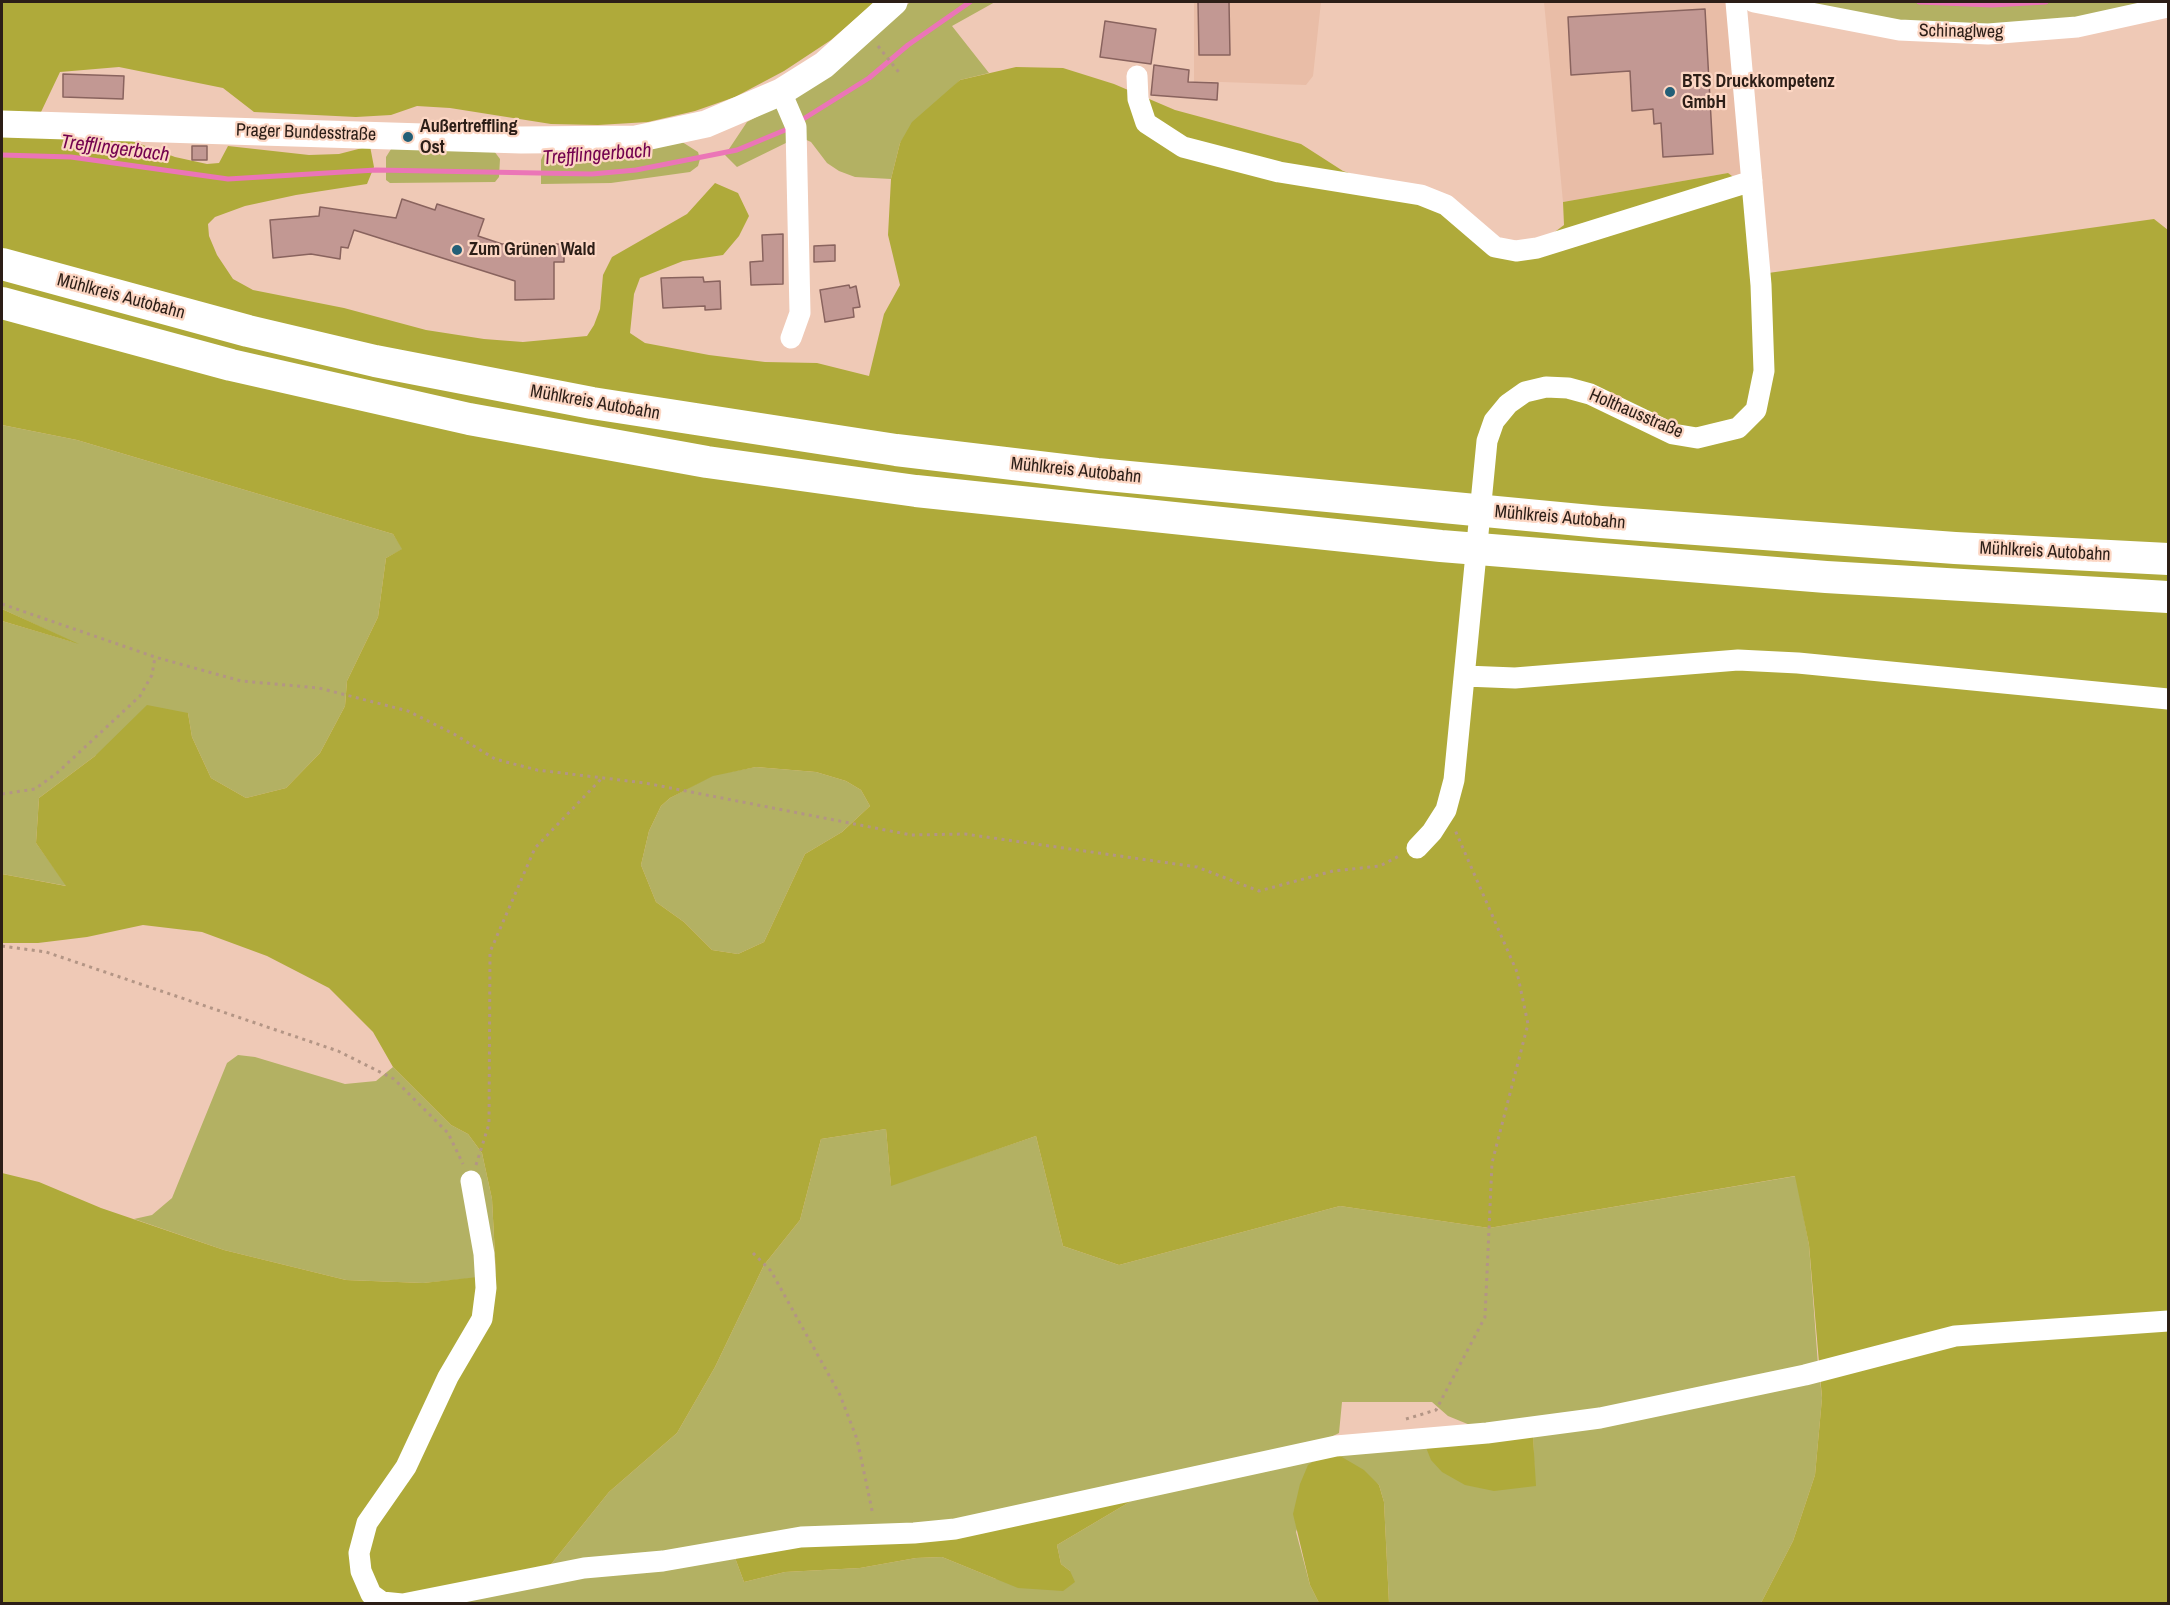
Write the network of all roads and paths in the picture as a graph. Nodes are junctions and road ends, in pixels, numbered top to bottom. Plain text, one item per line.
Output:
1 (894, 2) edge
2 (1737, 2) edge
3 (1754, 2) edge
4 (2169, 7) edge
5 (881, 49) dead end
6 (901, 75) dead end
7 (1137, 76) dead end
8 (784, 99) junction
9 (2, 124) edge
10 (1751, 171) junction
11 (2, 264) edge
12 (2, 303) edge
13 (791, 338) dead end
14 (2169, 559) edge
15 (2169, 597) edge
16 (2, 604) edge
17 (155, 657) junction
18 (1465, 676) junction
19 (2169, 699) edge
20 (602, 778) junction
21 (2, 794) edge
22 (1446, 810) junction
23 (1417, 848) joint
24 (2, 946) edge
25 (471, 1181) junction
26 (753, 1253) dead end
27 (2169, 1321) edge
28 (1381, 1440) junction
29 (877, 1534) junction
30 (403, 1604) edge

1 - 8 main road, Prager Bundesstraße
2 - 10 street, Holthausstraße
3 - 4 street, Schinaglweg
5 - 6 path
7 - 10 street
8 - 9 main road, Prager Bundesstraße
8 - 13 street
10 - 18 street, Holthausstraße
11 - 14 highway, Mühlkreis Autobahn
12 - 15 highway, Mühlkreis Autobahn
16 - 17 path
17 - 20 path
17 - 21 path
18 - 19 street
18 - 22 street, Holthausstraße
20 - 23 path
20 - 25 path
22 - 23 street, Holthausstraße
22 - 28 path
24 - 25 path
25 - 30 street
26 - 29 path
27 - 28 street
28 - 29 street
29 - 30 street

